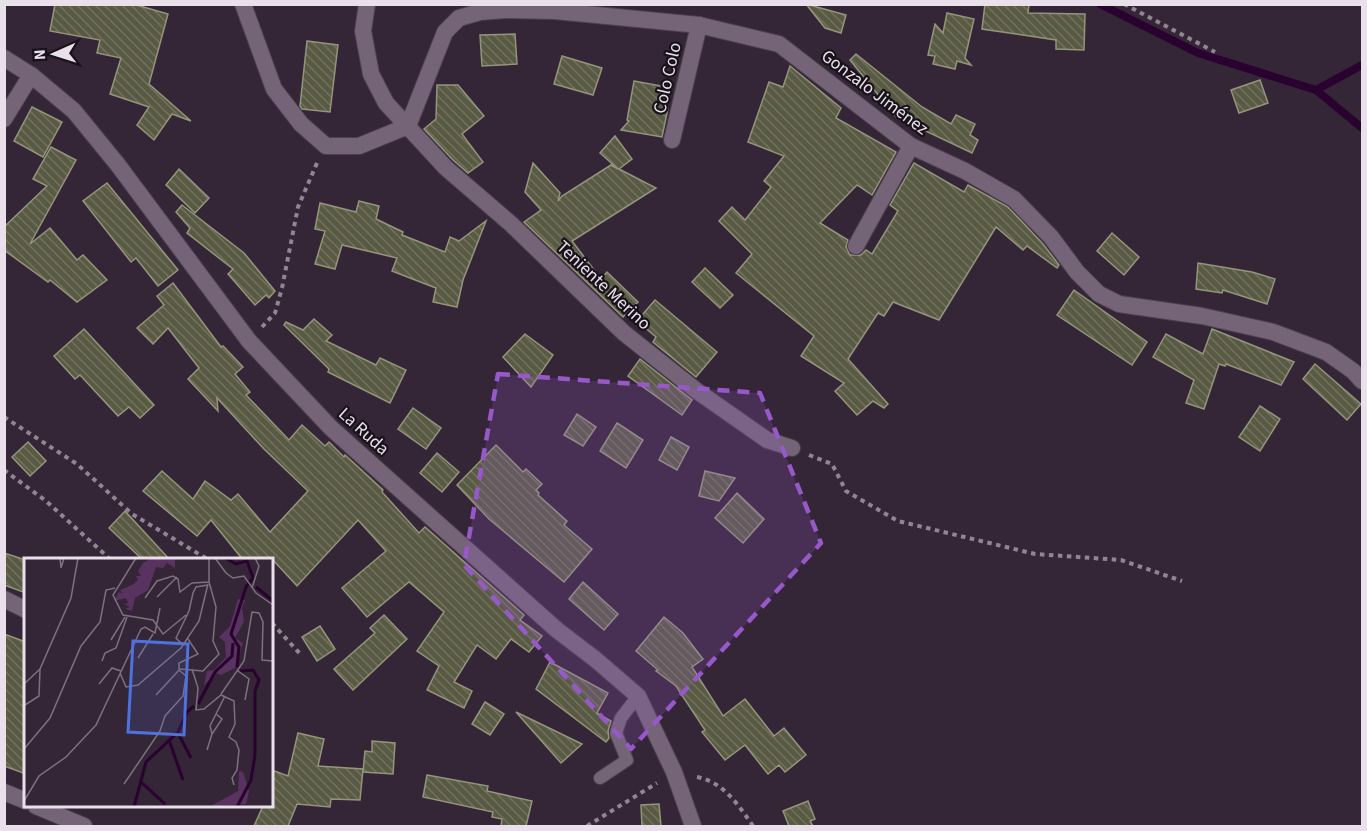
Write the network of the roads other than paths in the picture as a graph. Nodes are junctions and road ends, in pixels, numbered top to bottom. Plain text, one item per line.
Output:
1 (243, 4) edge
2 (367, 4) edge
3 (699, 25) junction
4 (4, 58) edge
5 (31, 75) junction
6 (4, 119) edge
7 (408, 126) junction
8 (672, 140) dead end
9 (911, 146) junction
10 (856, 246) dead end
11 (1362, 381) edge
12 (792, 448) road end
13 (4, 599) edge
14 (24, 609) edge
15 (638, 696) junction
16 (600, 778) dead end
17 (4, 792) edge
18 (24, 800) edge
19 (38, 807) edge
20 (84, 826) edge
21 (693, 826) edge

1 - 7 street
2 - 7 street, Teniente Merino
3 - 7 street, Gonzalo Jiménez
3 - 8 street, Colo Colo
3 - 9 street, Gonzalo Jiménez
4 - 5 street, La Ruda
5 - 6 street
5 - 15 street, La Ruda
7 - 12 street, Teniente Merino
9 - 10 street
9 - 11 street, Gonzalo Jiménez
13 - 14 street
15 - 16 lane
15 - 21 street, La Ruda
17 - 18 street
19 - 20 street

